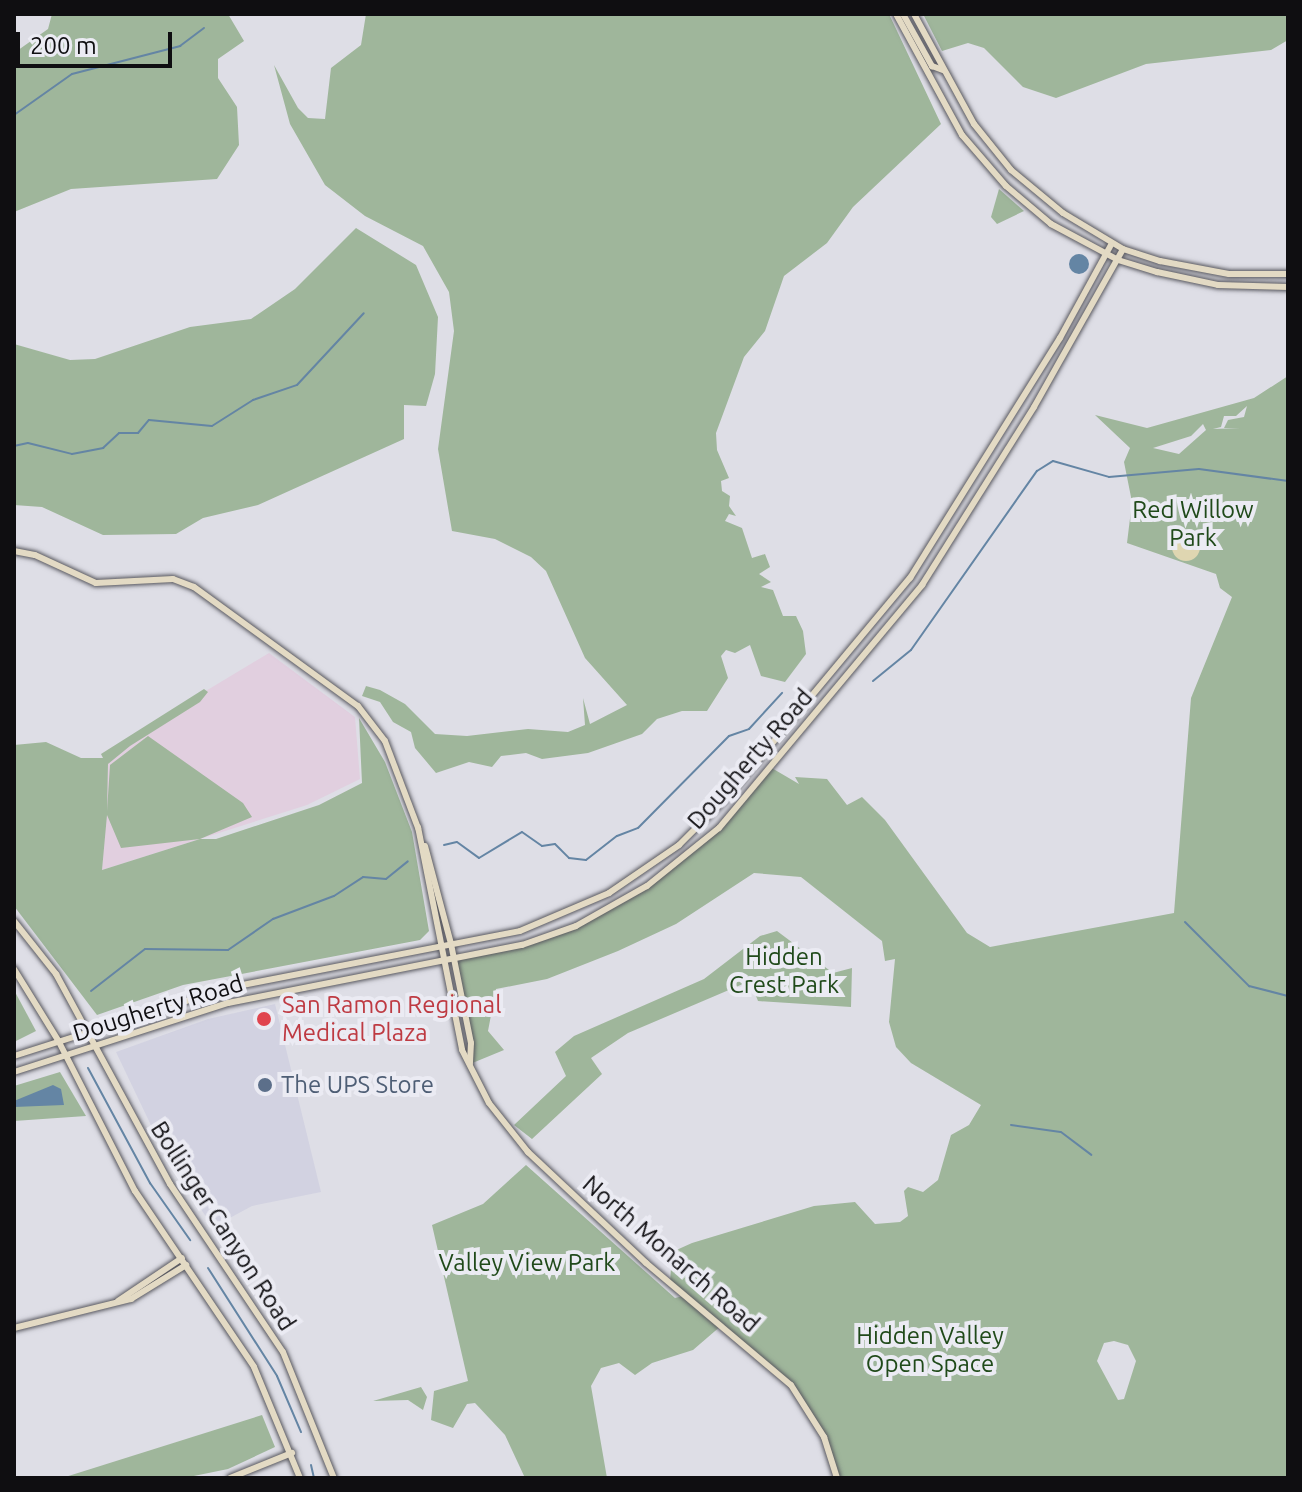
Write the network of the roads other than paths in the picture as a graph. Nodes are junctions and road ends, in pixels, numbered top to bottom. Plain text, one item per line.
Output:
1 (896, 14) edge
2 (903, 14) edge
3 (914, 14) edge
4 (943, 70) junction
5 (1112, 243) junction
6 (1123, 249) junction
7 (1106, 254) junction
8 (1118, 260) junction
9 (1288, 274) edge
10 (1288, 287) edge
11 (14, 551) edge
12 (418, 827) junction
13 (14, 921) edge
14 (451, 944) junction
15 (440, 946) junction
16 (453, 957) junction
17 (443, 959) junction
18 (14, 969) edge
19 (88, 1031) junction
20 (59, 1042) junction
21 (94, 1046) junction
22 (66, 1055) junction
23 (14, 1056) edge
24 (470, 1064) junction
25 (14, 1072) edge
26 (184, 1262) junction
27 (14, 1328) edge
28 (292, 1453) junction
29 (230, 1478) edge
30 (300, 1478) edge
31 (334, 1478) edge
32 (837, 1478) edge

1 - 7 main road
2 - 4 main road
3 - 4 main road
4 - 5 main road
5 - 6 main road
5 - 7 main road, Dougherty Road
6 - 8 main road, Dougherty Road
6 - 9 main road
7 - 8 main road
7 - 14 main road, Dougherty Road
8 - 10 main road
8 - 16 main road, Dougherty Road
11 - 12 main road
12 - 14 main road, North Monarch Road
12 - 15 main road, North Monarch Road
13 - 19 main road, Bollinger Canyon Road
14 - 15 main road, Dougherty Road
14 - 16 main road, North Monarch Road
15 - 17 main road, North Monarch Road
15 - 19 main road, Dougherty Road
16 - 17 main road, Dougherty Road
16 - 24 main road, North Monarch Road
17 - 21 main road, Dougherty Road
17 - 24 main road, North Monarch Road
18 - 20 main road, Bollinger Canyon Road
19 - 20 main road, Dougherty Road
19 - 21 main road, Bollinger Canyon Road
20 - 22 main road, Bollinger Canyon Road
20 - 23 main road, Dougherty Road
21 - 22 main road, Dougherty Road
21 - 31 main road, Bollinger Canyon Road
22 - 25 main road, Dougherty Road
22 - 26 main road, Bollinger Canyon Road
24 - 32 main road, North Monarch Road
26 - 27 main road
26 - 28 main road, Bollinger Canyon Road
28 - 29 main road
28 - 30 main road, Bollinger Canyon Road

